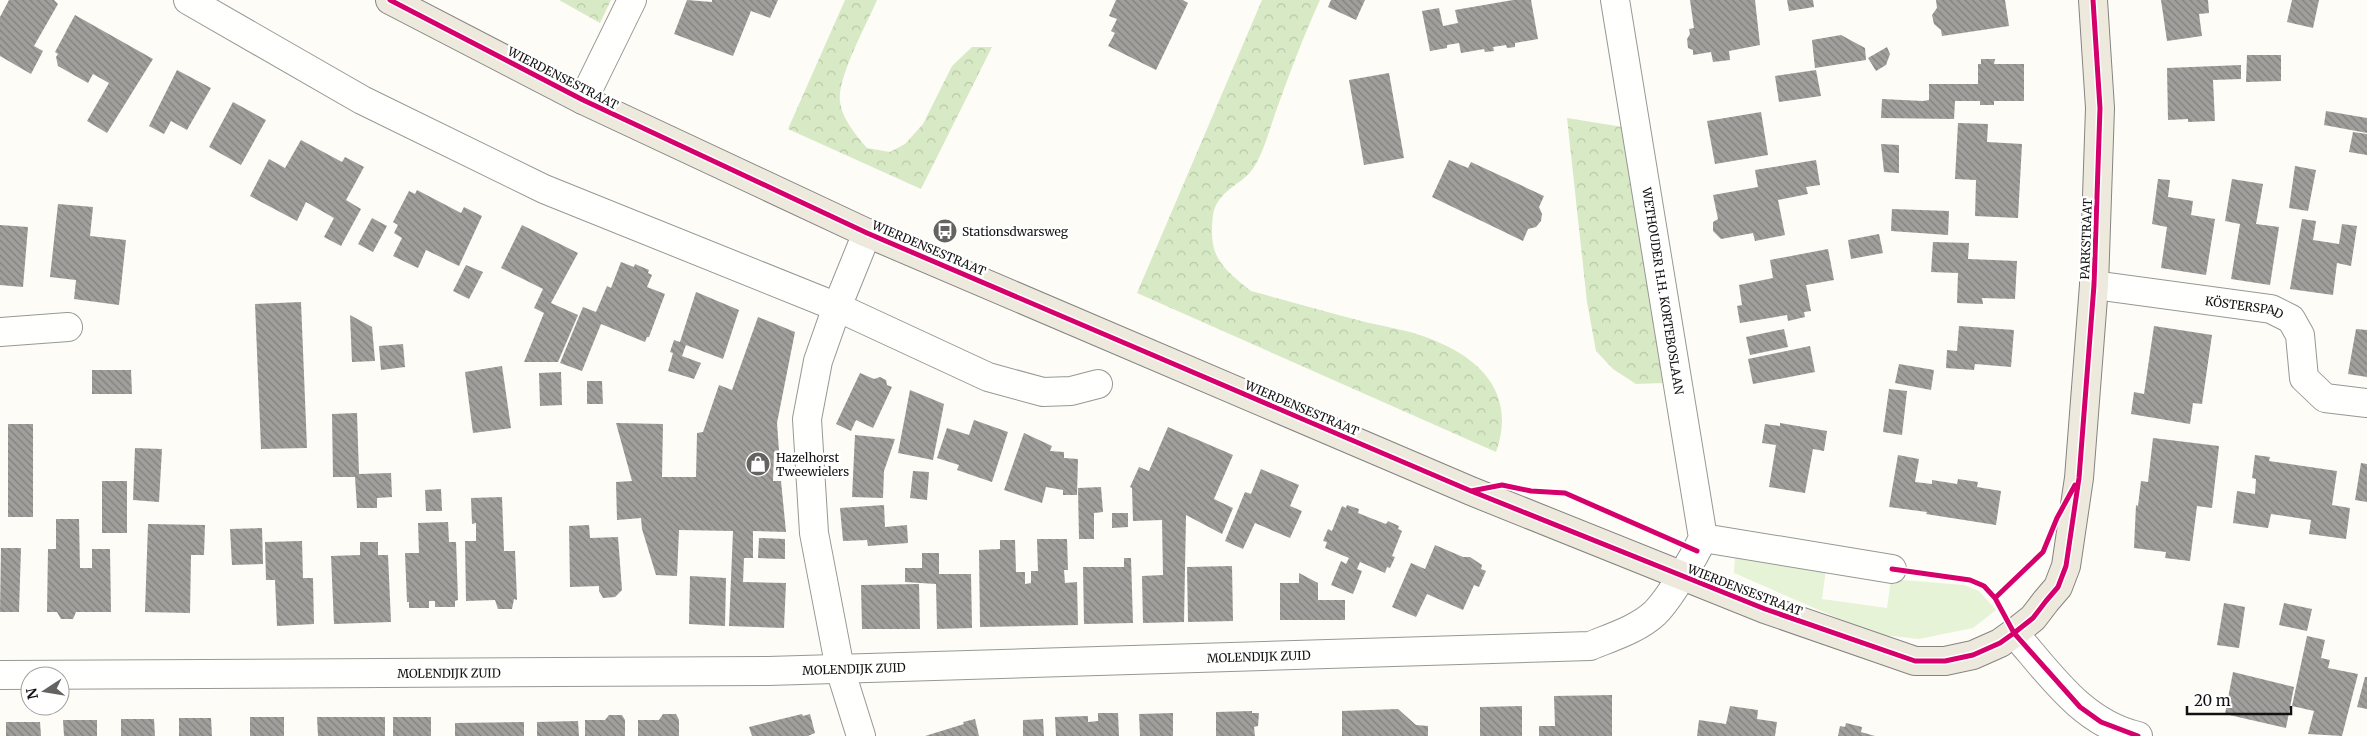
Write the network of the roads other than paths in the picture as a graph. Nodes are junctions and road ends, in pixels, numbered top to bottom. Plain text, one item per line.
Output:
1 (188, 0) edge
2 (390, 0) edge
3 (632, 0) edge
4 (1615, 0) edge
5 (2093, 0) edge
6 (583, 100) junction
7 (867, 233) junction
8 (2094, 285) junction
9 (837, 307) junction
10 (68, 327) dead end
11 (0, 332) edge
12 (1098, 384) dead end
13 (2367, 403) edge
14 (1703, 538) junction
15 (1892, 569) dead end
16 (1681, 576) junction
17 (2014, 633) junction
18 (840, 669) junction
19 (0, 675) edge
20 (861, 736) edge
21 (2138, 736) edge

1 - 9 street
2 - 6 main road, WIERDENSESTRAAT
3 - 6 street
4 - 14 street, WETHOUDER H.H. KORTEBOSLAAN
5 - 8 main road, PARKSTRAAT
6 - 7 main road, WIERDENSESTRAAT
7 - 9 street
7 - 16 main road, WIERDENSESTRAAT
8 - 13 street, KÖSTERSPAD
8 - 17 main road, PARKSTRAAT
9 - 12 street
9 - 18 street
10 - 11 street
14 - 15 street
14 - 16 street
16 - 17 main road, WIERDENSESTRAAT
16 - 18 street, MOLENDIJK ZUID
17 - 21 street
18 - 19 street, MOLENDIJK ZUID
18 - 20 street

